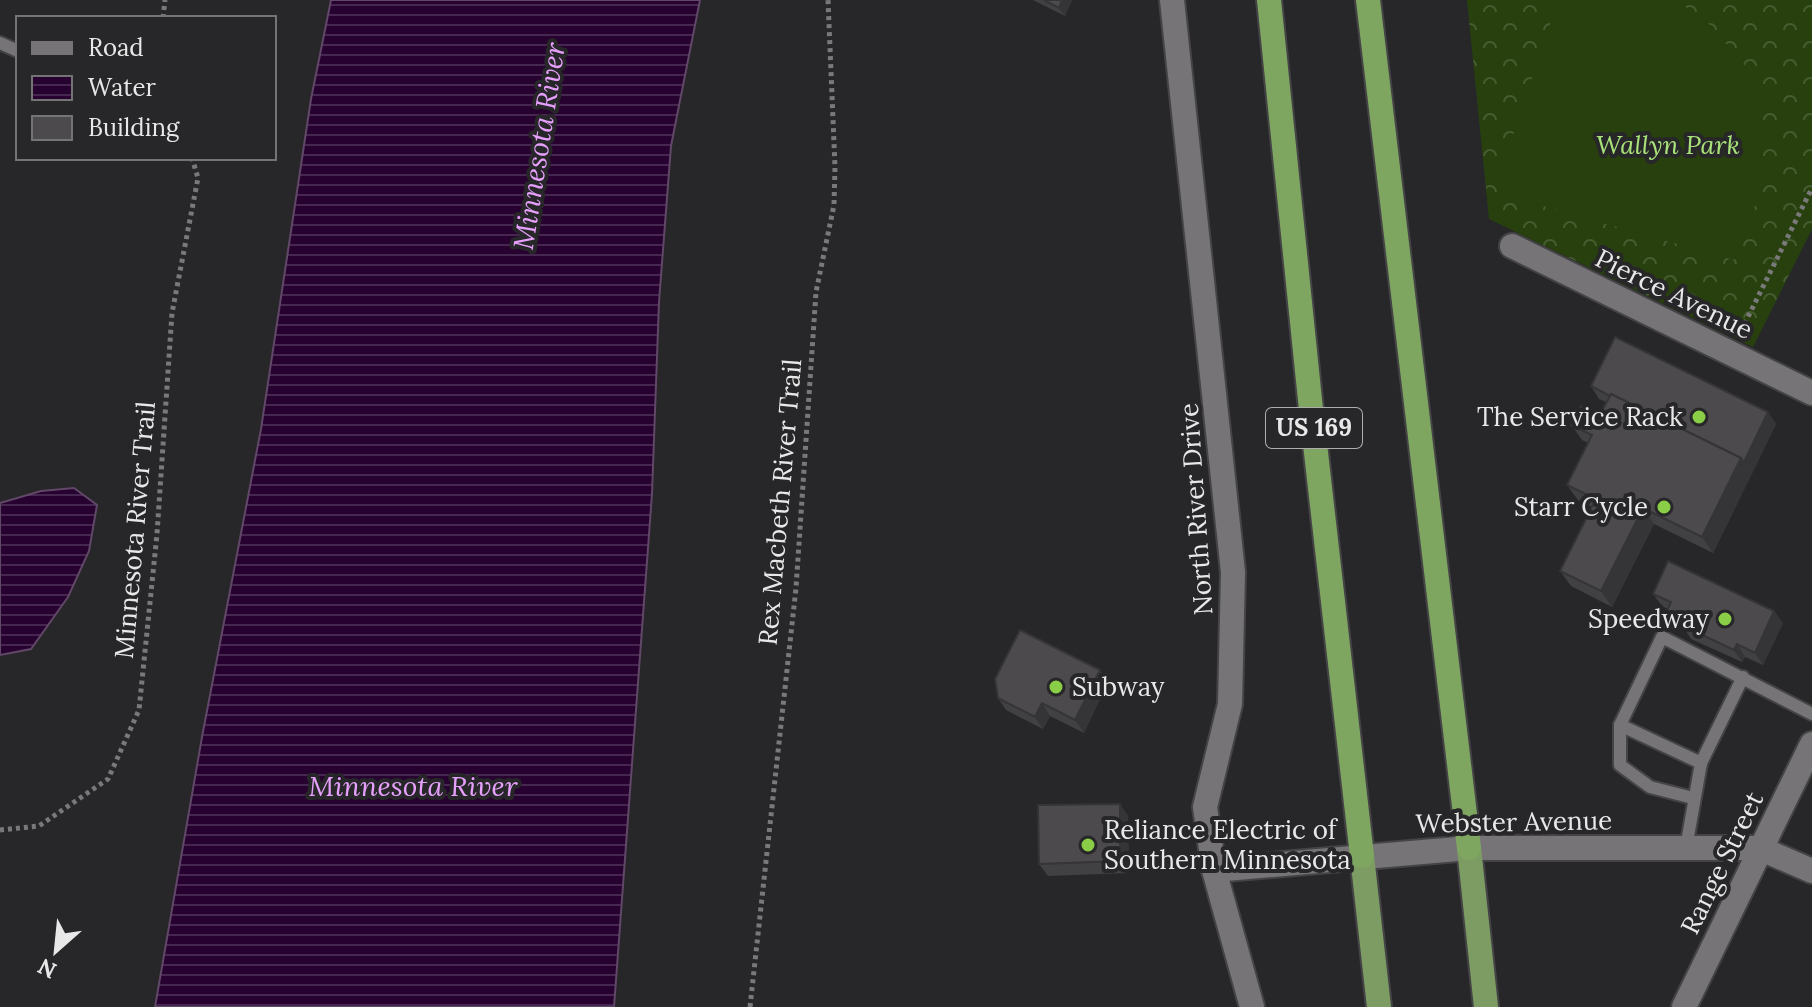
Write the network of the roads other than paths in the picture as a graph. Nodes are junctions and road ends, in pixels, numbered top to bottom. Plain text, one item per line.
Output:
1 (1172, 0) edge
2 (1269, 0) edge
3 (1368, 0) edge
4 (1512, 246) dead end
5 (1812, 393) edge
6 (1743, 677) junction
7 (1812, 714) edge
8 (1620, 725) junction
9 (1812, 744) edge
10 (1701, 763) junction
11 (1693, 798) junction
12 (1469, 848) junction
13 (1686, 848) junction
14 (1759, 848) junction
15 (1362, 856) junction
16 (1214, 870) junction
17 (1812, 871) edge
18 (1252, 1007) edge
19 (1379, 1007) edge
20 (1486, 1007) edge
21 (1684, 1007) edge

1 - 16 street, North River Drive
2 - 15 highway, US 169
3 - 12 highway
4 - 5 street, Pierce Avenue
6 - 7 lane
6 - 8 lane
6 - 10 lane
8 - 10 lane
8 - 11 lane
9 - 14 street, Range Street
10 - 11 lane
11 - 13 lane
12 - 13 street, Webster Avenue
12 - 15 street, Webster Avenue
12 - 20 highway
13 - 14 street, Webster Avenue
14 - 17 street, Webster Avenue
14 - 21 street, Range Street
15 - 16 street, Webster Avenue
15 - 19 highway, US 169
16 - 18 street, North River Drive

